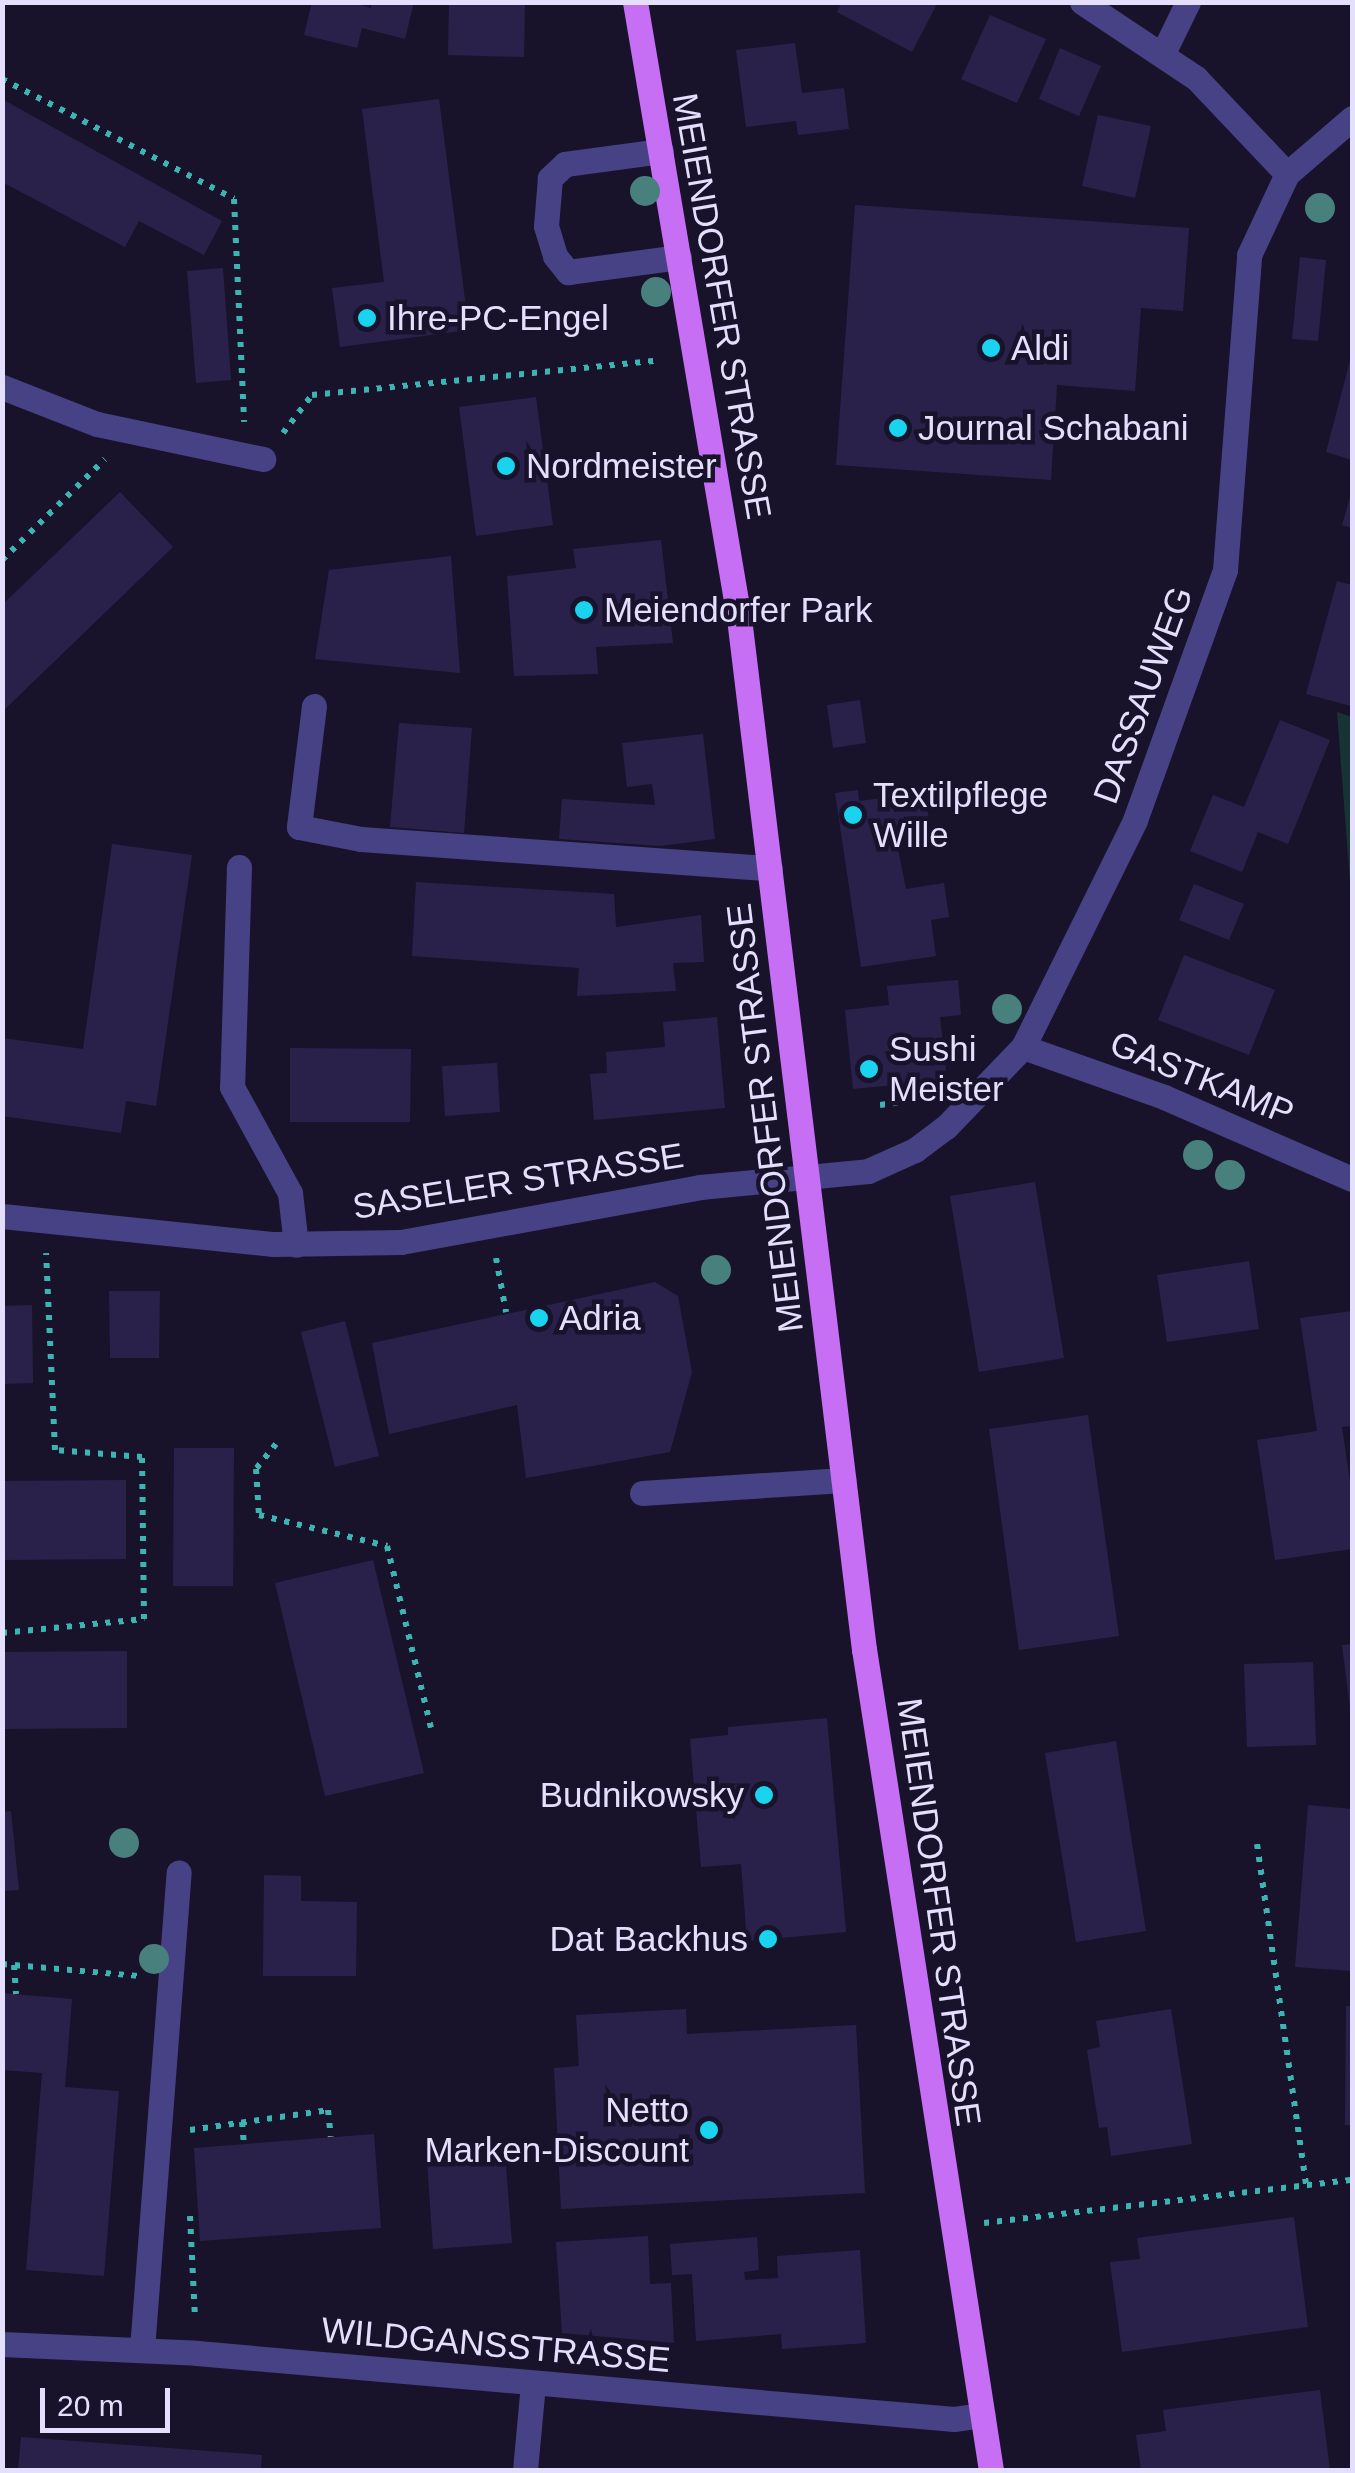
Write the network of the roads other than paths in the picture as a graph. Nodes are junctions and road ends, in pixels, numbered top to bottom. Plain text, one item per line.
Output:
1 (635, 2) edge
2 (1082, 2) edge
3 (1188, 2) edge
4 (1162, 55) junction
5 (1352, 118) edge
6 (661, 151) junction
7 (1287, 174) junction
8 (679, 257) junction
9 (2, 387) edge
10 (254, 457) road end
11 (314, 706) dead end
12 (239, 867) dead end
13 (770, 868) junction
14 (1023, 1047) junction
15 (806, 1177) junction
16 (1352, 1179) edge
17 (2, 1216) edge
18 (296, 1245) junction
19 (844, 1480) junction
20 (642, 1493) dead end
21 (179, 1872) dead end
22 (2, 2344) edge
23 (142, 2349) junction
24 (533, 2383) junction
25 (984, 2415) junction
26 (525, 2470) edge
27 (992, 2470) edge

1 - 6 main road, MEIENDORFER STRASSE
2 - 4 street
3 - 4 street
4 - 7 street
5 - 7 street, DASSAUWEG
6 - 8 main road, MEIENDORFER STRASSE
6 - 8 street
7 - 14 street, DASSAUWEG
8 - 13 main road, MEIENDORFER STRASSE
9 - 10 street
11 - 13 street
12 - 18 street
13 - 15 main road, MEIENDORFER STRASSE
14 - 15 street, DASSAUWEG
14 - 16 street, GASTKAMP
15 - 18 street, SASELER STRASSE
15 - 19 main road, MEIENDORFER STRASSE
17 - 18 street, SASELER STRASSE
19 - 20 street
19 - 25 main road, MEIENDORFER STRASSE
21 - 23 street
22 - 23 street, WILDGANSSTRASSE
23 - 24 street, WILDGANSSTRASSE
24 - 25 street, WILDGANSSTRASSE
24 - 26 street
25 - 27 main road, MEIENDORFER STRASSE

